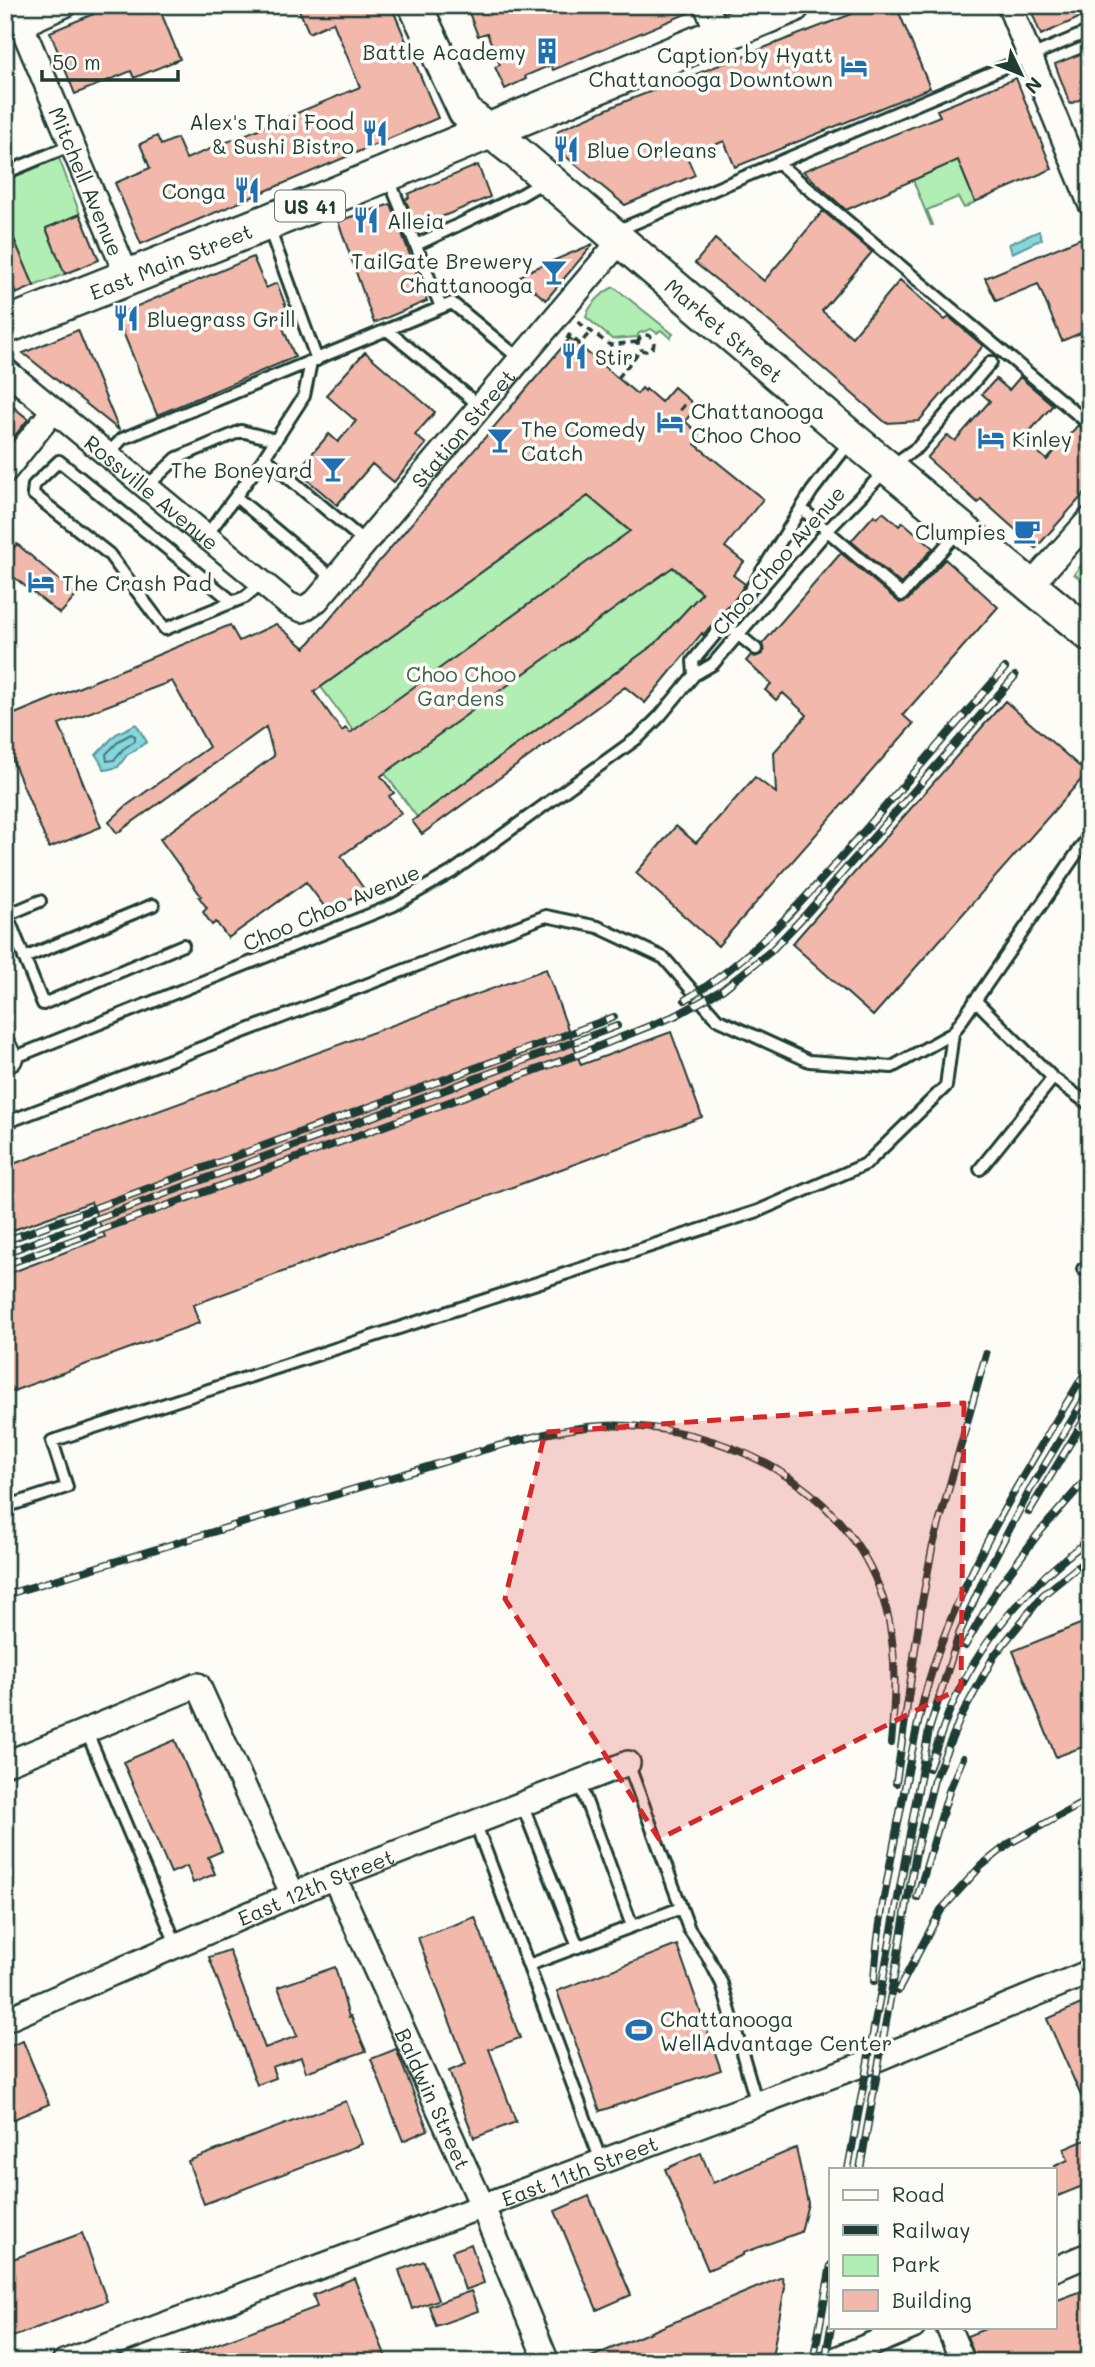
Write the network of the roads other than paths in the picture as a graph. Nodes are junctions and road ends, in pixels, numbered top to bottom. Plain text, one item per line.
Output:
1 (65, 5) edge
2 (415, 5) edge
3 (439, 5) edge
4 (792, 5) edge
5 (1009, 5) edge
6 (17, 15) edge
7 (712, 20) edge
8 (1090, 31) edge
9 (1030, 57) junction
10 (491, 131) junction
11 (72, 145) junction
12 (778, 163) junction
13 (5, 173) edge
14 (386, 174) junction
15 (548, 179) junction
16 (1090, 203) edge
17 (267, 222) junction
18 (615, 237) junction
19 (416, 245) junction
20 (128, 278) junction
21 (442, 307) junction
22 (5, 326) edge
23 (387, 330) junction
24 (520, 359) junction
25 (314, 361) junction
26 (991, 362) dead end
27 (5, 370) edge
28 (480, 406) junction
29 (53, 411) junction
30 (1090, 425) edge
31 (852, 438) junction
32 (276, 440) junction
33 (107, 455) junction
34 (265, 458) junction
35 (888, 468) junction
36 (5, 471) edge
37 (146, 487) junction
38 (236, 497) junction
39 (801, 509) junction
40 (1090, 519) edge
41 (961, 528) junction
42 (828, 530) junction
43 (206, 536) junction
44 (365, 542) junction
45 (334, 579) junction
46 (263, 583) junction
47 (1031, 586) junction
48 (233, 603) junction
49 (302, 610) joint
50 (725, 623) junction
51 (738, 634) junction
52 (1090, 635) edge
53 (756, 649) dead end
54 (694, 676) junction
55 (1090, 834) edge
56 (40, 901) dead end
57 (153, 905) dead end
58 (6, 913) edge
59 (183, 945) dead end
60 (24, 958) junction
61 (975, 1000) junction
62 (953, 1033) junction
63 (7, 1056) edge
64 (1054, 1078) junction
65 (1090, 1105) edge
66 (5, 1123) edge
67 (980, 1168) dead end
68 (5, 1507) edge
69 (86, 1730) junction
70 (5, 1763) edge
71 (628, 1763) joint
72 (579, 1782) junction
73 (522, 1804) junction
74 (475, 1822) junction
75 (334, 1877) junction
76 (293, 1895) junction
77 (681, 1908) junction
78 (632, 1927) junction
79 (177, 1946) junction
80 (578, 1947) junction
81 (529, 1965) junction
82 (1090, 1972) edge
83 (5, 2020) edge
84 (757, 2104) junction
85 (601, 2161) junction
86 (482, 2206) junction
87 (1090, 2255) edge
88 (1056, 2269) edge
89 (911, 2328) edge
90 (948, 2328) edge
91 (64, 2362) edge
92 (547, 2362) edge
93 (830, 2362) edge
94 (963, 2362) edge

1 - 6 street
2 - 10 main road, Market Street
3 - 10 main road
4 - 7 main road, US 41
5 - 9 street
6 - 11 street, Mitchell Avenue
7 - 10 main road, US 41
8 - 9 lane
9 - 12 lane
9 - 16 street
10 - 14 main road, East Main Street / US 41
10 - 15 main road, Market Street
11 - 13 lane
11 - 20 street, Mitchell Avenue
12 - 18 lane
12 - 30 lane
14 - 17 main road, East Main Street / US 41
14 - 19 lane
15 - 18 main road, Market Street
15 - 19 lane
17 - 20 main road, East Main Street / US 41
17 - 25 lane
18 - 24 street, Station Street
18 - 31 main road, Market Street
19 - 21 lane
20 - 22 main road, East Main Street / US 41
21 - 23 lane
21 - 24 lane
23 - 25 lane
23 - 28 lane
24 - 28 street, Station Street
25 - 32 lane
25 - 33 lane
26 - 35 lane, Choo Choo Avenue
27 - 29 street, Rossville Avenue
28 - 44 street, Station Street
29 - 33 street, Rossville Avenue
29 - 36 street
31 - 35 main road, Market Street
31 - 39 lane, Choo Choo Avenue
32 - 34 lane
32 - 37 lane
33 - 37 street, Rossville Avenue
34 - 38 lane
34 - 44 lane
35 - 41 main road, Market Street
35 - 42 lane, Choo Choo Avenue
37 - 43 street, Rossville Avenue
38 - 43 lane
38 - 45 lane
39 - 42 lane
39 - 50 lane, Choo Choo Avenue
40 - 47 street
41 - 42 lane
41 - 47 main road, Market Street
42 - 51 lane, Choo Choo Avenue
43 - 46 street, Rossville Avenue
44 - 45 street, Station Street
45 - 49 street, Station Street
46 - 48 lane
46 - 49 street, Rossville Avenue
47 - 52 main road, Market Street
48 - 48 lane
50 - 51 lane
50 - 54 lane, Choo Choo Avenue
51 - 53 lane
51 - 54 lane, Choo Choo Avenue
54 - 63 lane, Choo Choo Avenue
55 - 61 lane
56 - 58 lane
57 - 60 lane
58 - 60 lane
59 - 60 lane
61 - 62 lane
61 - 64 lane
62 - 66 lane
62 - 68 lane
64 - 65 lane
64 - 67 lane
69 - 70 street
69 - 76 street
69 - 79 lane
71 - 72 street, East 12th Street
71 - 77 lane
72 - 73 street, East 12th Street
72 - 78 lane
73 - 74 street, East 12th Street
73 - 80 lane
74 - 75 street, East 12th Street
74 - 81 lane
75 - 76 street, East 12th Street
75 - 86 street, Baldwin Street
76 - 79 street, East 12th Street
77 - 78 lane
77 - 84 lane
78 - 80 lane
79 - 83 street, East 12th Street
80 - 81 lane
81 - 85 lane
82 - 84 street, East 11th Street
84 - 85 street, East 11th Street
85 - 86 street, East 11th Street
86 - 91 street, East 11th Street
86 - 92 street, Baldwin Street
87 - 88 street
89 - 93 street
90 - 94 street

